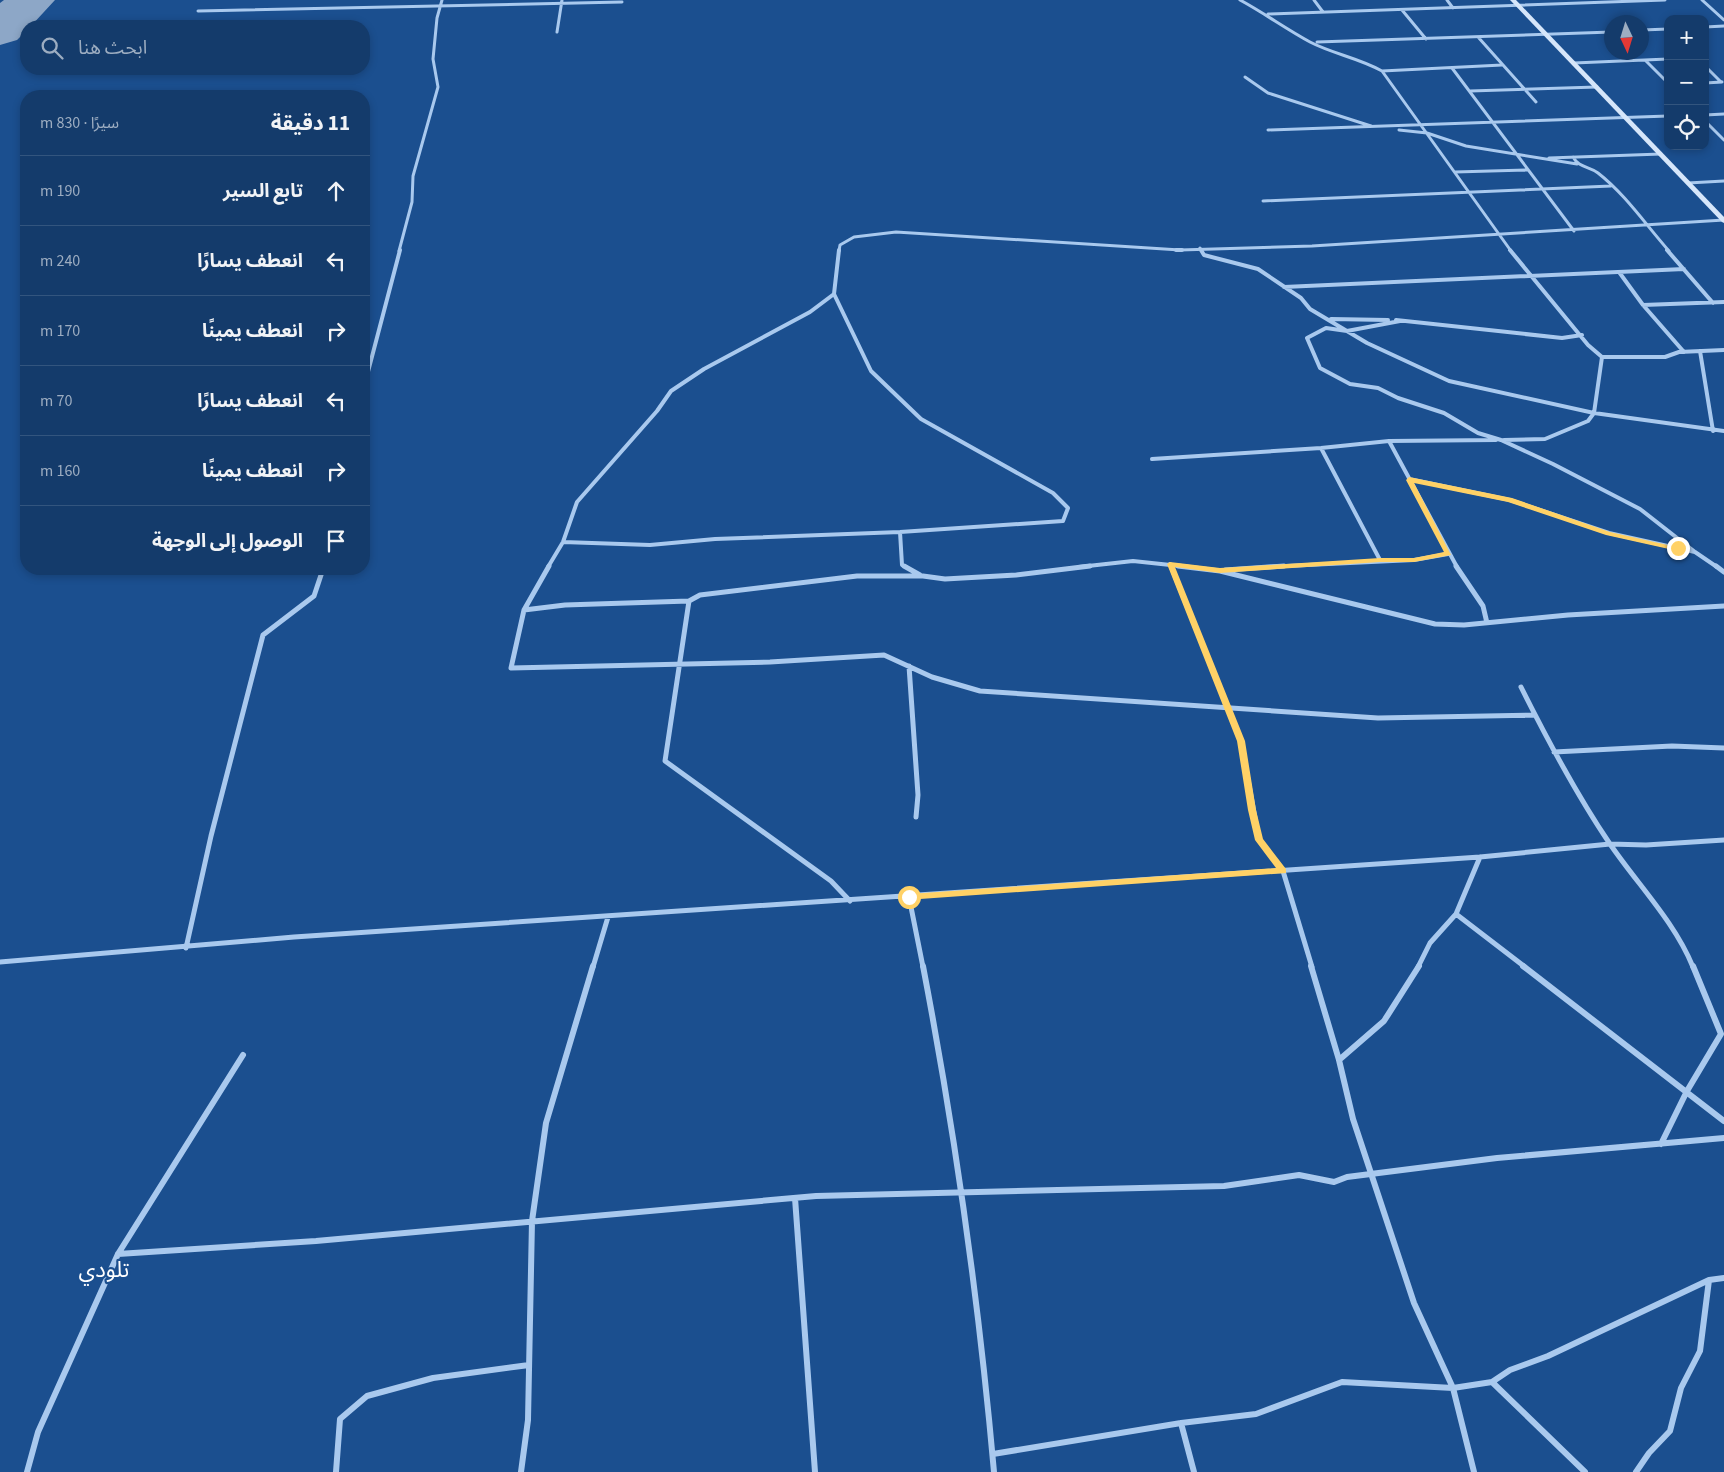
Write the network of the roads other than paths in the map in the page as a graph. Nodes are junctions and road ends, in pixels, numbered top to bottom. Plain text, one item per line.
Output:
1 (442, 0) edge
2 (1240, 0) edge
3 (1314, 0) edge
4 (1447, 0) edge
5 (1513, 0) edge
6 (1665, 0) edge
7 (1702, 0) edge
8 (562, 2) edge
9 (622, 2) dead end
10 (1583, 2) edge
11 (440, 6) junction
12 (1519, 6) junction
13 (1453, 8) junction
14 (1402, 10) junction
15 (198, 11) dead end
16 (1323, 12) junction
17 (1267, 14) junction
18 (1724, 20) edge
19 (1724, 26) edge
20 (1709, 27) edge
21 (1664, 29) edge
22 (1649, 30) edge
23 (557, 32) dead end
24 (1604, 32) edge
25 (1547, 35) junction
26 (1478, 37) junction
27 (1426, 39) junction
28 (1311, 42) junction
29 (1664, 59) edge
30 (1645, 60) joint
31 (1649, 60) edge
32 (1574, 63) junction
33 (1502, 65) junction
34 (1452, 68) junction
35 (1709, 70) edge
36 (1382, 72) junction
37 (1245, 77) dead end
38 (1664, 79) edge
39 (1709, 82) edge
40 (1723, 82) edge
41 (1597, 87) junction
42 (1525, 89) junction
43 (1470, 91) junction
44 (1536, 102) dead end
45 (1724, 114) edge
46 (1709, 115) edge
47 (1664, 116) edge
48 (1628, 118) junction
49 (1493, 123) junction
50 (1709, 125) edge
51 (1423, 126) junction
52 (1377, 127) junction
53 (1268, 130) dead end
54 (1427, 133) junction
55 (1724, 140) edge
56 (1661, 154) junction
57 (1518, 157) junction
58 (1572, 157) junction
59 (1535, 158) junction
60 (1577, 164) junction
61 (1528, 170) junction
62 (1455, 172) junction
63 (1724, 181) edge
64 (1688, 182) junction
65 (1612, 186) junction
66 (1542, 189) junction
67 (1469, 193) junction
68 (1263, 202) dead end
69 (1724, 220) edge
70 (1645, 226) junction
71 (1574, 231) junction
72 (1498, 234) junction
73 (1200, 248) junction
74 (1684, 269) junction
75 (1619, 272) junction
76 (1530, 275) junction
77 (1283, 287) junction
78 (834, 294) junction
79 (1712, 302) junction
80 (1724, 302) edge
81 (1643, 305) junction
82 (1330, 319) junction
83 (1400, 320) junction
84 (1347, 331) junction
85 (1582, 334) junction
86 (1724, 350) edge
87 (1700, 351) junction
88 (1684, 352) junction
89 (1602, 357) junction
90 (370, 364) edge
91 (1594, 413) junction
92 (1713, 431) junction
93 (1724, 431) edge
94 (1501, 440) junction
95 (1389, 441) junction
96 (1321, 448) junction
97 (1152, 459) dead end
98 (1409, 480) junction
99 (900, 532) junction
100 (563, 542) junction
101 (1695, 552) junction
102 (1448, 554) junction
103 (1380, 560) junction
104 (1170, 564) junction
105 (1220, 571) junction
106 (1724, 572) edge
107 (321, 575) edge
108 (923, 576) junction
109 (689, 601) junction
110 (1724, 606) edge
111 (524, 610) junction
112 (1487, 623) junction
113 (678, 663) junction
114 (909, 666) junction
115 (1521, 687) dead end
116 (1229, 707) junction
117 (1535, 715) junction
118 (1724, 748) edge
119 (1554, 752) junction
120 (916, 817) dead end
121 (1724, 840) edge
122 (1610, 844) junction
123 (1480, 857) junction
124 (1283, 871) junction
125 (909, 897) junction
126 (850, 901) junction
127 (1456, 914) junction
128 (608, 918) junction
129 (186, 948) junction
130 (0, 962) edge
131 (1722, 1034) edge
132 (243, 1055) dead end
133 (1339, 1060) junction
134 (1687, 1091) junction
135 (1724, 1121) edge
136 (1724, 1138) edge
137 (1661, 1144) junction
138 (1371, 1175) junction
139 (962, 1192) junction
140 (796, 1198) junction
141 (532, 1221) junction
142 (118, 1254) junction
143 (1724, 1278) edge
144 (1710, 1280) junction
145 (529, 1365) junction
146 (1492, 1382) junction
147 (1453, 1388) junction
148 (1181, 1423) junction
149 (993, 1454) junction
150 (27, 1472) edge
151 (336, 1472) edge
152 (521, 1472) edge
153 (815, 1472) edge
154 (994, 1472) edge
155 (1194, 1472) edge
156 (1474, 1472) edge
157 (1585, 1472) edge
158 (1636, 1472) edge

1 - 11 street
2 - 17 street
3 - 16 street
4 - 13 street
5 - 12 main road
6 - 10 street
7 - 18 street
8 - 9 street
8 - 11 street
8 - 23 street
10 - 12 street
11 - 15 street
11 - 90 street
12 - 13 street
12 - 25 main road
13 - 14 street
14 - 16 street
14 - 27 street
16 - 17 street
17 - 28 street
19 - 20 street
21 - 22 street
24 - 25 street
25 - 26 street
25 - 32 main road
26 - 27 street
26 - 33 street
27 - 28 street
28 - 36 street
29 - 31 street
30 - 32 street
30 - 38 street
32 - 41 main road
33 - 34 street
33 - 42 street
34 - 36 street
34 - 43 street
35 - 40 street
36 - 51 street
37 - 52 street
39 - 40 street
41 - 42 street
41 - 48 main road
42 - 43 street
42 - 44 street
43 - 49 street
45 - 46 street
47 - 48 street
48 - 49 street
48 - 56 main road
49 - 51 street
49 - 57 street
50 - 55 street
51 - 52 street
51 - 54 street
52 - 53 street
52 - 54 street
54 - 57 street
54 - 62 street
56 - 58 street
56 - 64 main road
57 - 59 street
57 - 61 street
58 - 59 street
58 - 60 street
59 - 60 street
60 - 65 street
61 - 62 street
61 - 66 street
62 - 67 street
63 - 64 street
64 - 69 main road
65 - 66 street
65 - 70 street
66 - 67 street
66 - 71 street
67 - 68 street
67 - 72 street
69 - 70 street
70 - 71 street
70 - 74 street
71 - 72 street
72 - 73 street
72 - 76 street
73 - 77 street
73 - 78 street
74 - 75 street
74 - 79 street
75 - 76 street
75 - 81 street
76 - 77 street
76 - 85 street
77 - 82 street
78 - 99 street
78 - 100 street
79 - 80 street
79 - 81 street
81 - 88 street
82 - 83 street
82 - 84 street
83 - 84 street
83 - 85 street
84 - 91 street
84 - 94 street
85 - 89 street
86 - 87 street
87 - 88 street
87 - 92 street
88 - 89 street
89 - 91 street
91 - 92 street
91 - 94 street
92 - 93 street
94 - 95 street
94 - 101 street
95 - 96 street
95 - 98 street
96 - 97 street
96 - 103 street
98 - 101 street
98 - 102 street
99 - 100 street
99 - 108 street
100 - 111 street
101 - 106 street
102 - 103 street
102 - 112 street
103 - 105 street
104 - 105 street
104 - 108 street
104 - 116 street
105 - 112 street
107 - 129 street
108 - 109 street
109 - 111 street
109 - 113 street
110 - 112 street
111 - 113 street
113 - 114 street
113 - 126 street
114 - 116 street
114 - 120 street
115 - 117 street
116 - 117 street
116 - 124 street
117 - 119 street
118 - 119 street
119 - 122 street
121 - 122 street
122 - 123 street
122 - 131 street
123 - 124 street
123 - 127 street
124 - 125 street
124 - 133 street
125 - 126 street
125 - 139 street
126 - 128 street
127 - 133 street
127 - 134 street
128 - 129 street
128 - 141 street
129 - 130 street
131 - 134 street
132 - 142 street
133 - 138 street
134 - 135 street
134 - 137 street
136 - 137 street
137 - 138 street
138 - 139 street
138 - 147 street
139 - 140 street
139 - 149 street
140 - 141 street
140 - 153 street
141 - 142 street
141 - 145 street
142 - 150 street
143 - 144 street
144 - 146 street
144 - 158 street
145 - 151 street
145 - 152 street
146 - 147 street
146 - 157 street
147 - 148 street
147 - 156 street
148 - 149 street
148 - 155 street
149 - 154 street

